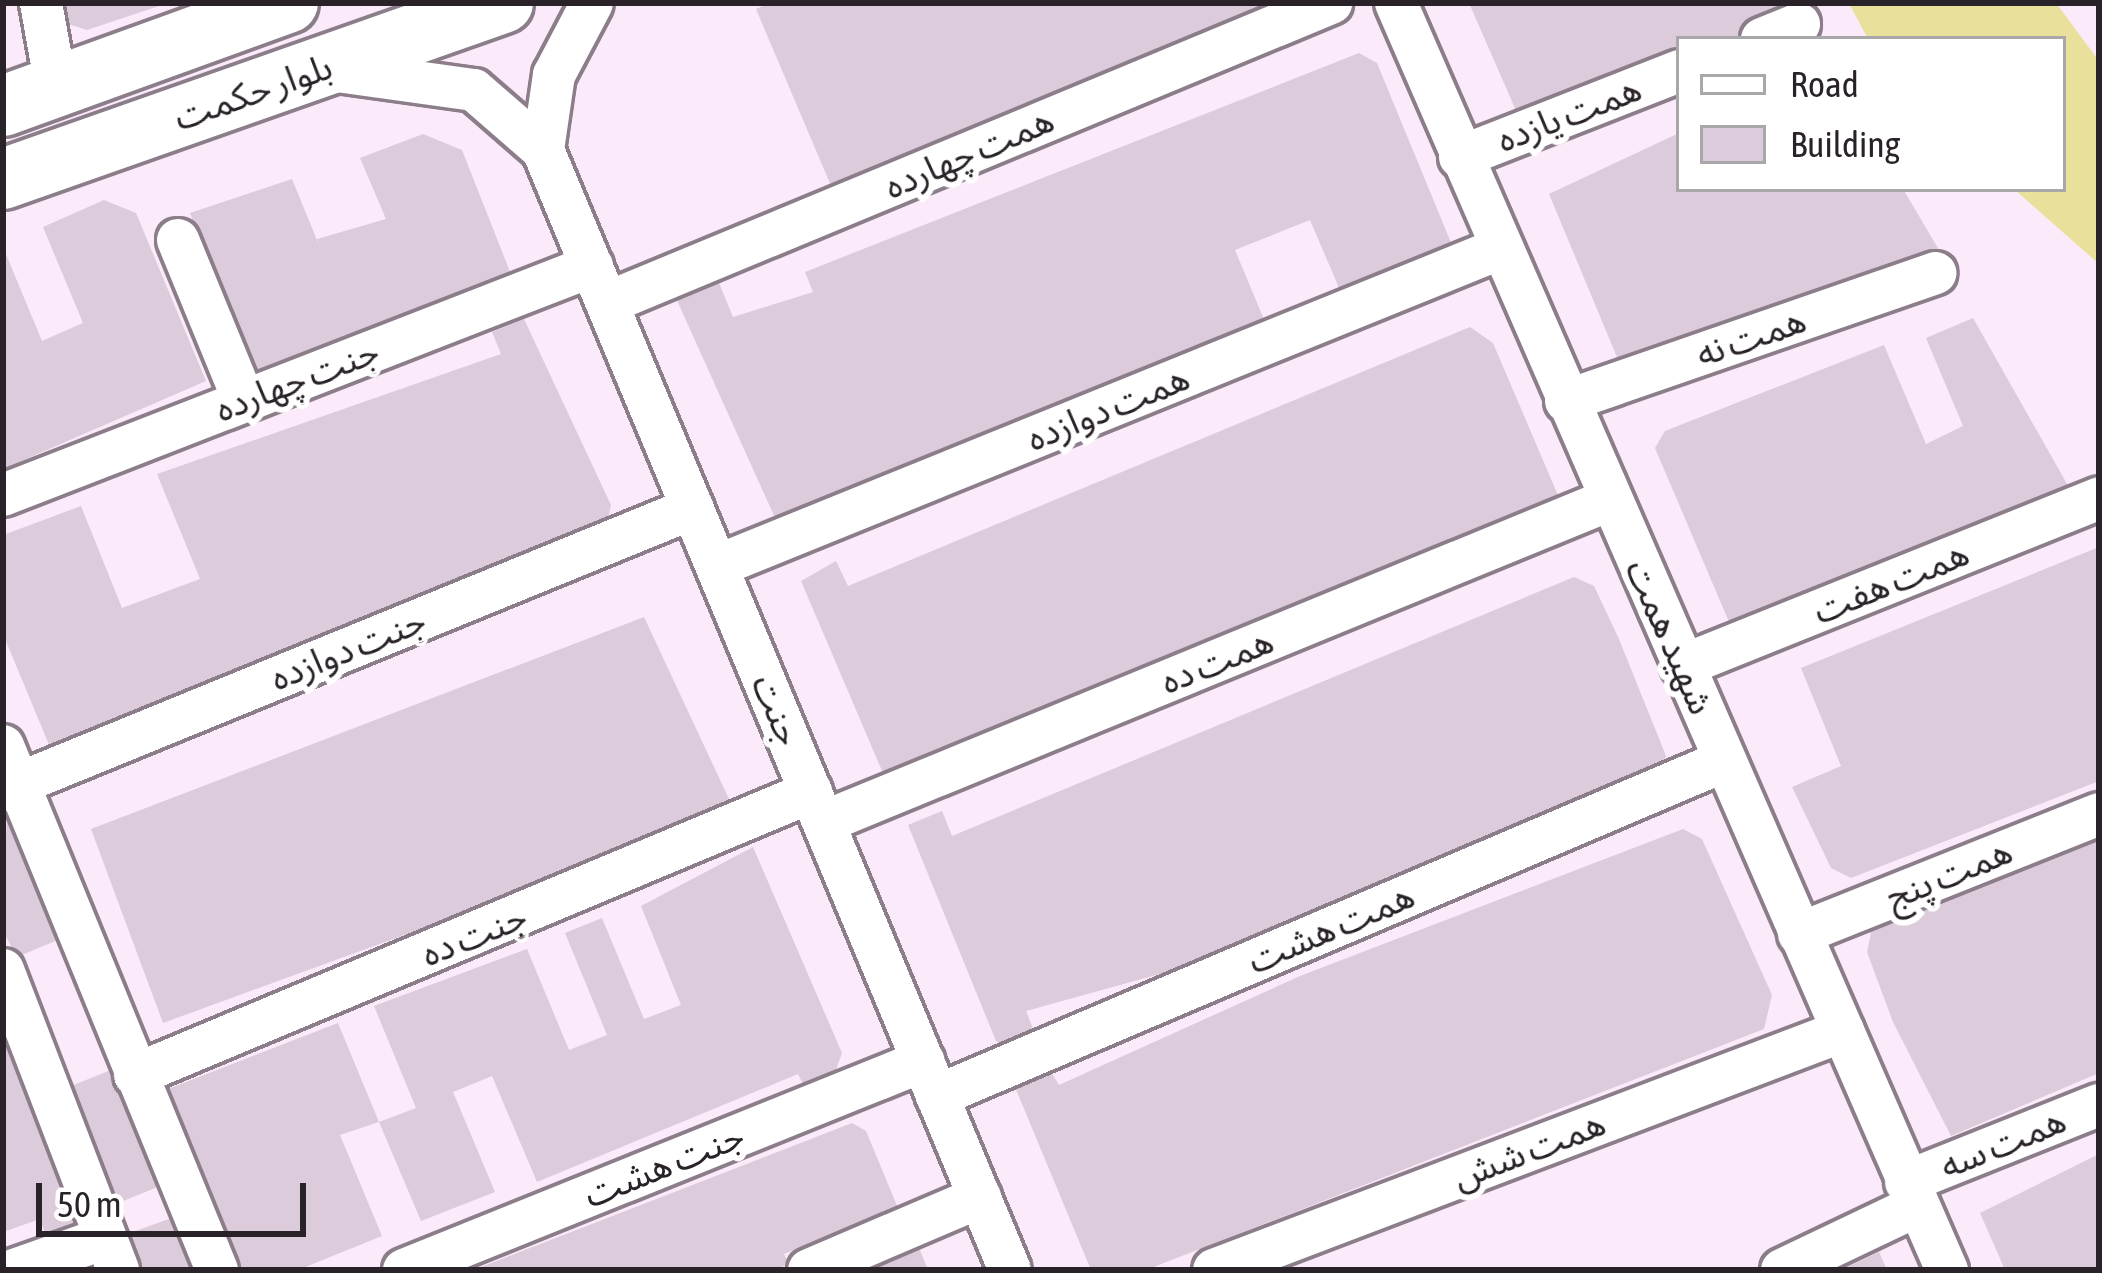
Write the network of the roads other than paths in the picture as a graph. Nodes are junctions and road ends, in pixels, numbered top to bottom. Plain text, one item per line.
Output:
1 (41, 3) edge
2 (289, 3) edge
3 (503, 3) edge
4 (592, 3) edge
5 (1331, 3) edge
6 (1396, 3) edge
7 (318, 71) junction
8 (1676, 72) edge
9 (29, 96) edge
10 (543, 150) junction
11 (1460, 157) junction
12 (3, 179) edge
13 (178, 240) dead end
14 (1499, 249) junction
15 (1935, 273) dead end
16 (600, 284) junction
17 (244, 401) junction
18 (1566, 401) junction
19 (3, 495) edge
20 (2099, 498) edge
21 (1609, 500) junction
22 (693, 508) junction
23 (717, 566) junction
24 (1682, 666) junction
25 (1724, 761) junction
26 (8, 774) edge
27 (817, 807) junction
28 (2099, 814) edge
29 (1799, 934) junction
30 (3, 970) edge
31 (1844, 1031) junction
32 (135, 1075) junction
33 (930, 1078) junction
34 (2099, 1105) edge
35 (1912, 1193) junction
36 (980, 1196) junction
37 (111, 1254) edge
38 (14, 1270) edge
39 (217, 1270) edge
40 (404, 1270) edge
41 (809, 1270) edge
42 (1010, 1270) edge
43 (1214, 1270) edge
44 (1782, 1270) edge
45 (1947, 1270) edge

1 - 9 street
2 - 9 street, بلوار حکمت
3 - 7 street, بلوار حکمت
4 - 10 street
5 - 16 street, همت چهارده
6 - 11 street, شهید همت
7 - 10 street
7 - 12 street, بلوار حکمت
8 - 11 street, همت یازده
10 - 16 street, جنت
11 - 14 street, شهید همت
13 - 17 street
14 - 18 street, شهید همت
14 - 23 street, همت دوازده
15 - 18 street, همت نه
16 - 17 street, جنت چهارده
16 - 22 street, جنت
17 - 19 street, جنت چهارده
18 - 21 street, شهید همت
20 - 24 street, همت هفت
21 - 24 street, شهید همت
21 - 27 street, همت ده
22 - 23 street, جنت
22 - 26 street, جنت دوازده
23 - 27 street, جنت
24 - 25 street, شهید همت
25 - 29 street, شهید همت
25 - 33 street, همت هشت
26 - 32 street
27 - 32 street, جنت ده
27 - 33 street, جنت
28 - 29 street, همت پنج
29 - 31 street, شهید همت
30 - 37 street
31 - 35 street, شهید همت
31 - 43 street, همت شش
32 - 39 street
33 - 36 street, جنت
33 - 40 street, جنت هشت
34 - 35 street, همت سه
35 - 44 street, همت سه
35 - 45 street, شهید همت
36 - 41 street
36 - 42 street, جنت
37 - 38 street

